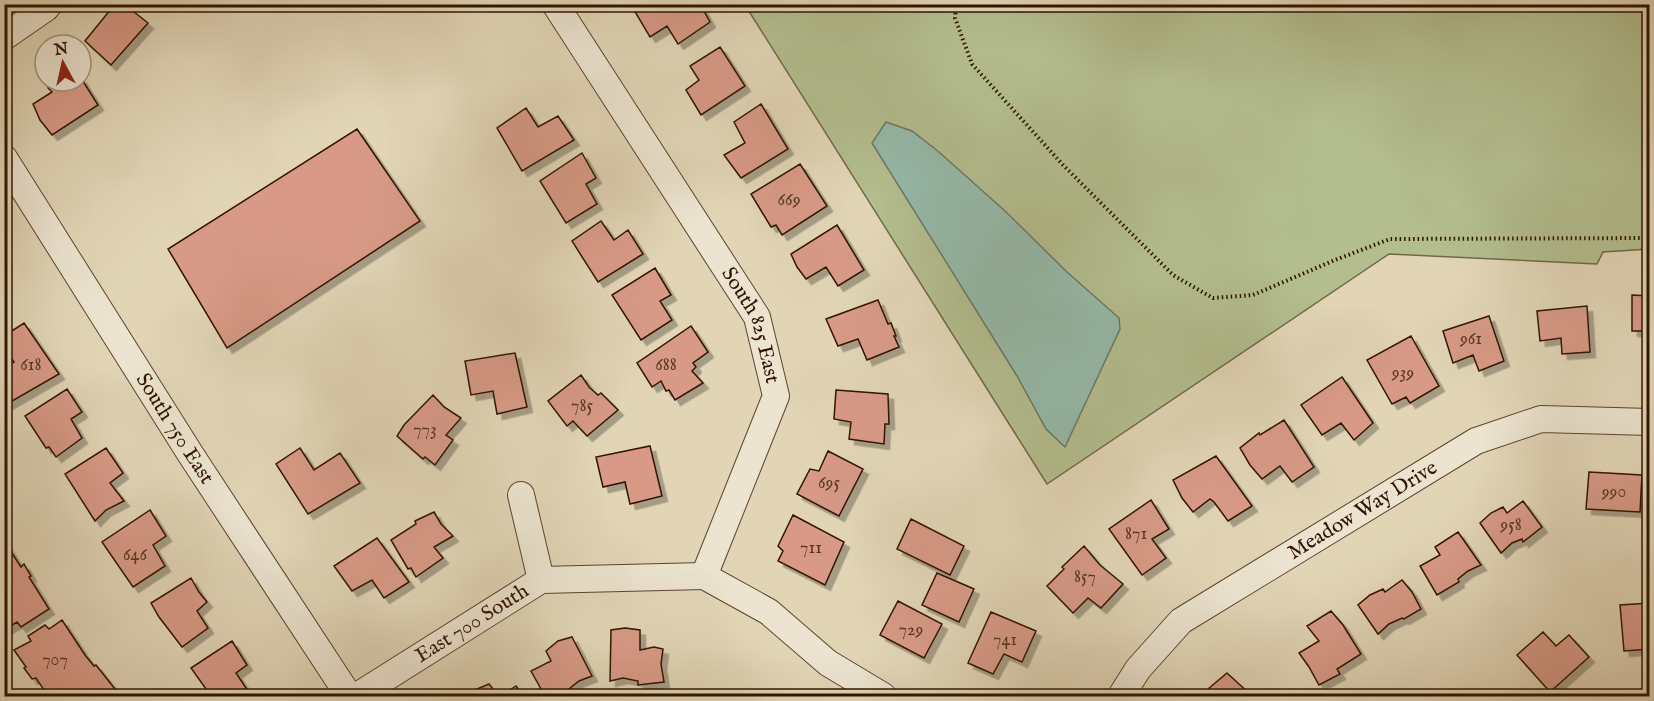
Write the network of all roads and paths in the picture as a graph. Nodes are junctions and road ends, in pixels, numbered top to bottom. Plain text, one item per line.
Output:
1 (49, 4) edge
2 (555, 4) edge
3 (957, 4) edge
4 (4, 37) edge
5 (4, 158) edge
6 (1650, 238) edge
7 (1650, 422) edge
8 (521, 495) dead end
9 (704, 576) junction
10 (541, 580) junction
11 (349, 696) edge
12 (357, 696) edge
13 (883, 696) edge
14 (1121, 696) edge

1 - 4 street
2 - 9 street, South 825 East
3 - 6 path
5 - 11 street, South 750 East
7 - 14 street, Meadow Way Drive
8 - 10 street
9 - 10 street, East 700 South
9 - 13 street
10 - 12 street, East 700 South

